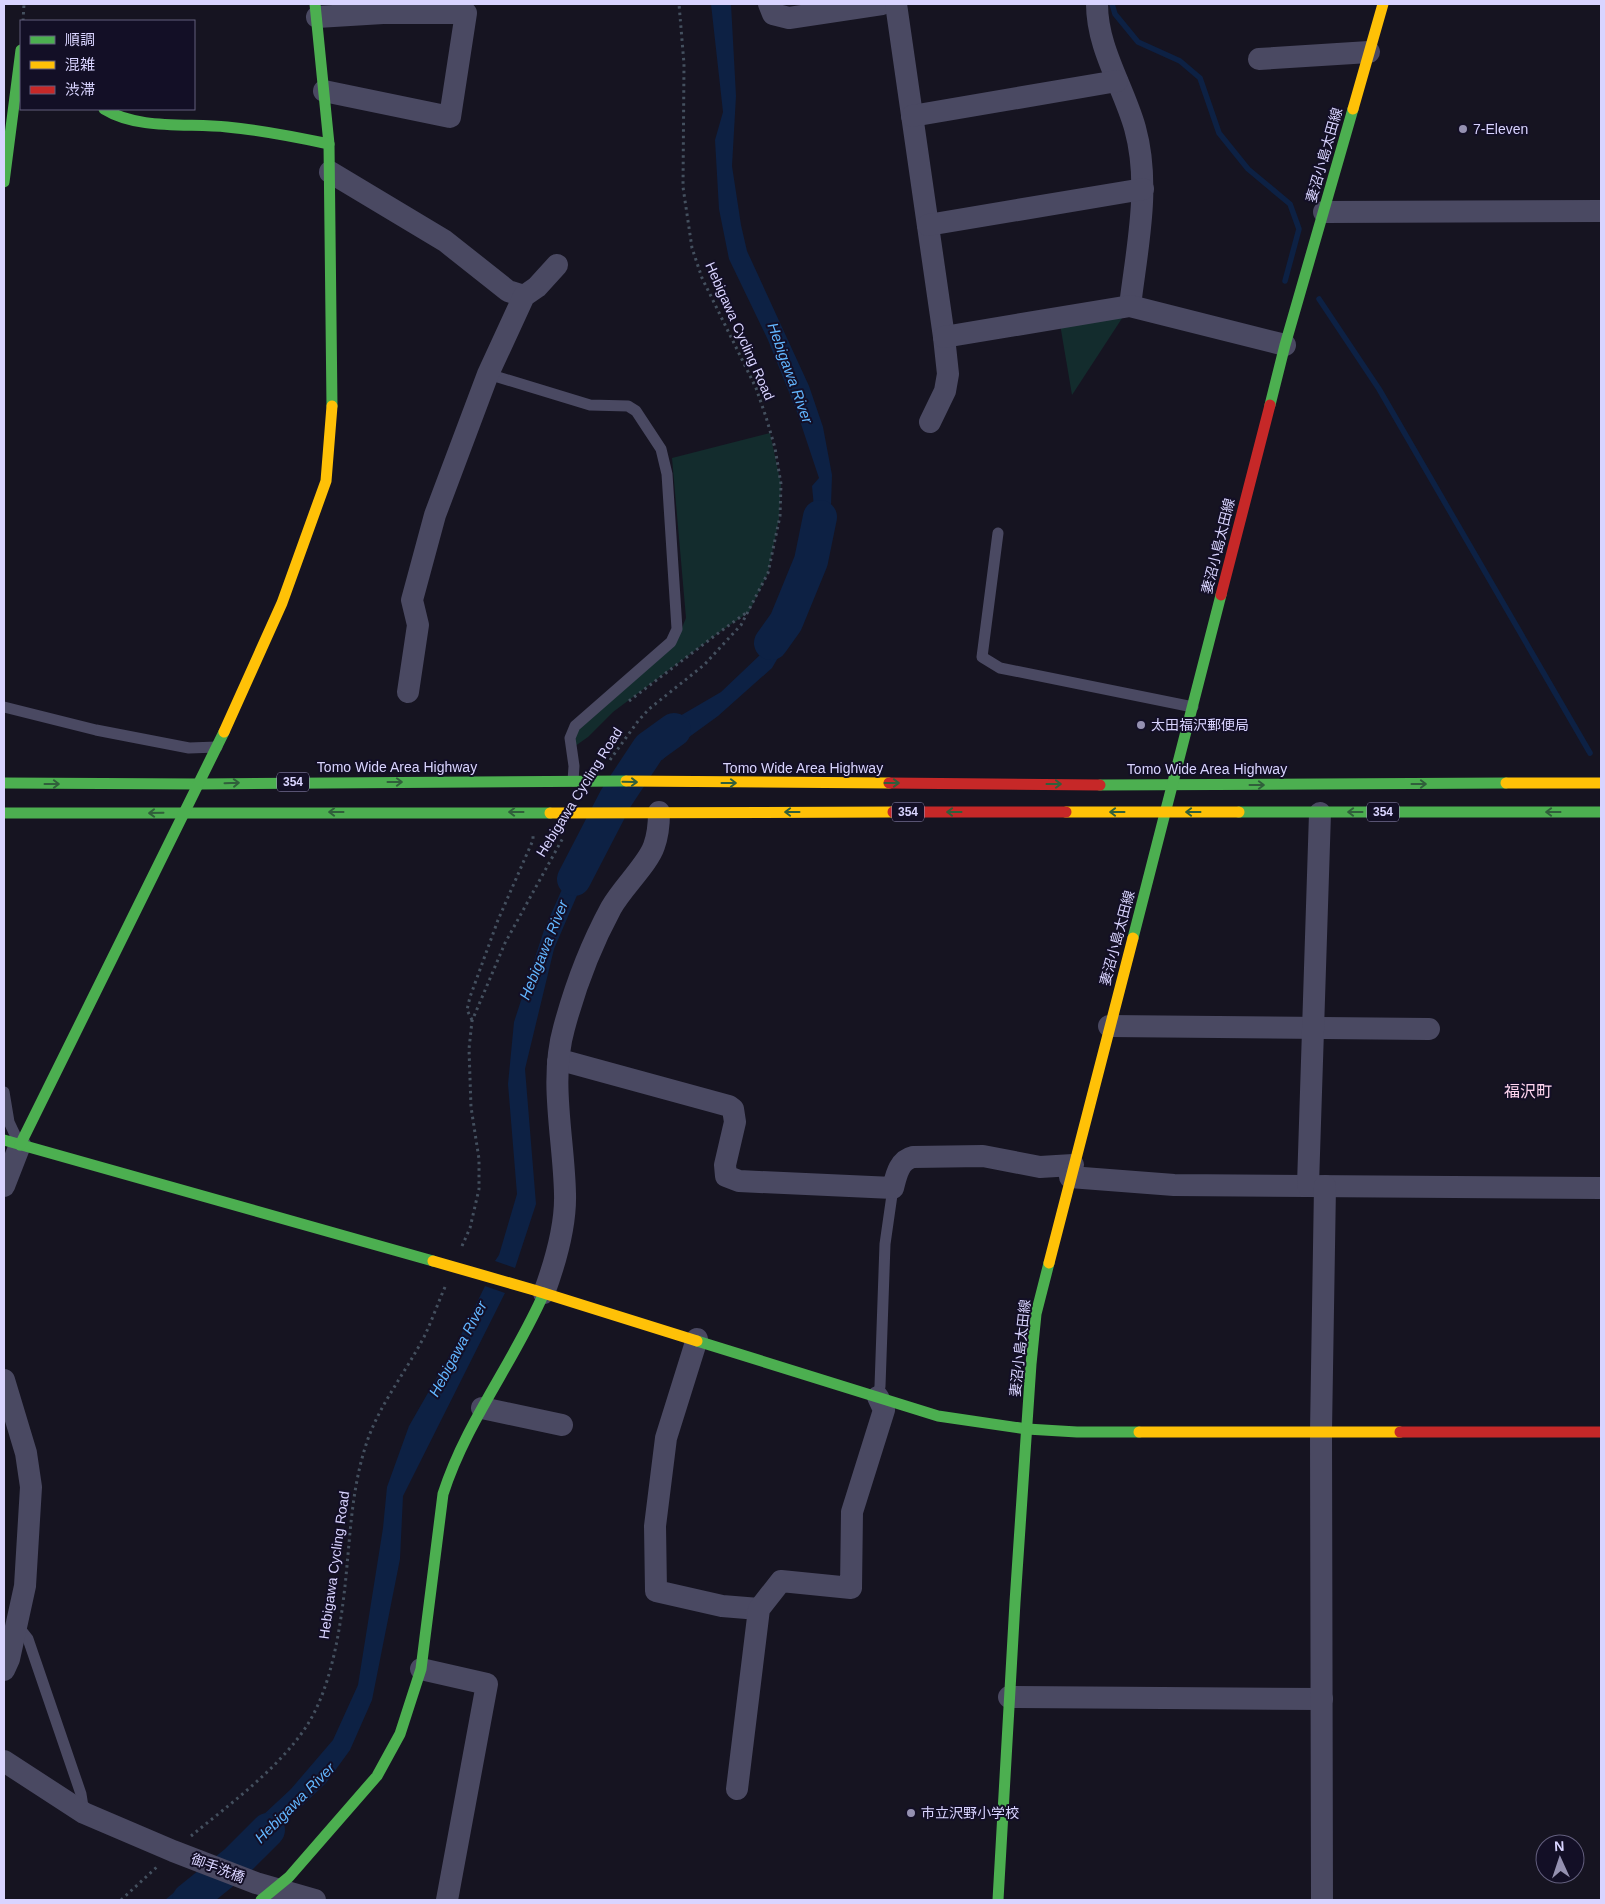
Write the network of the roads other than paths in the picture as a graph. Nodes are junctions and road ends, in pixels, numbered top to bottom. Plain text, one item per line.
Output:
1 (769, 4) edge
2 (882, 4) edge
3 (896, 4) edge
4 (1097, 4) edge
5 (1383, 4) edge
6 (383, 8) edge
7 (466, 8) edge
8 (316, 10) edge
9 (18, 50) edge
10 (1369, 52) junction
11 (1259, 59) dead end
12 (1117, 81) junction
13 (324, 91) junction
14 (106, 110) edge
15 (912, 116) junction
16 (329, 144) junction
17 (330, 172) junction
18 (4, 182) edge
19 (1144, 189) junction
20 (1601, 211) edge
21 (1324, 212) junction
22 (928, 225) junction
23 (557, 265) dead end
24 (524, 296) junction
25 (1130, 306) junction
26 (944, 337) junction
27 (1285, 345) junction
28 (488, 374) junction
29 (930, 422) dead end
30 (998, 533) dead end
31 (408, 692) dead end
32 (4, 707) edge
33 (1193, 707) junction
34 (218, 747) junction
35 (577, 781) junction
36 (4, 783) edge
37 (1601, 783) edge
38 (200, 784) junction
39 (1173, 785) junction
40 (184, 812) junction
41 (655, 812) junction
42 (1165, 812) junction
43 (1320, 812) junction
44 (1601, 812) edge
45 (4, 813) edge
46 (1109, 1026) junction
47 (1312, 1028) junction
48 (1429, 1029) dead end
49 (558, 1062) junction
50 (4, 1092) edge
51 (12, 1142) edge
52 (1072, 1171) junction
53 (4, 1186) edge
54 (1316, 1186) junction
55 (892, 1188) junction
56 (1601, 1188) edge
57 (539, 1292) junction
58 (697, 1340) junction
59 (4, 1380) edge
60 (878, 1398) junction
61 (482, 1408) junction
62 (562, 1425) dead end
63 (1027, 1429) junction
64 (1321, 1431) junction
65 (1601, 1432) edge
66 (759, 1609) junction
67 (16, 1624) junction
68 (421, 1669) junction
69 (4, 1670) edge
70 (1009, 1697) junction
71 (1322, 1699) junction
72 (4, 1761) edge
73 (737, 1789) dead end
74 (84, 1813) junction
75 (265, 1891) edge
76 (314, 1900) edge
77 (447, 1900) edge
78 (998, 1900) edge
79 (1322, 1900) edge

1 - 2 street
3 - 15 street
4 - 12 street
5 - 10 main road, 妻沼小島太田線
6 - 7 street
6 - 8 street
7 - 13 street
8 - 13 main road
9 - 18 main road
10 - 11 street
10 - 21 main road, 妻沼小島太田線
12 - 15 street
12 - 19 street
13 - 16 main road
14 - 16 main road
15 - 22 street
16 - 17 main road
17 - 24 street
17 - 34 main road
19 - 22 street
19 - 25 street
20 - 21 street
21 - 27 main road, 妻沼小島太田線
22 - 26 street
23 - 24 street
24 - 28 street
25 - 26 street
25 - 27 street
26 - 29 street
27 - 33 main road, 妻沼小島太田線
28 - 31 street
28 - 35 lane
30 - 33 lane
32 - 34 lane
33 - 39 main road, 妻沼小島太田線
34 - 38 main road
38 -> 35 main road, Tomo Wide Area Highway / 354
35 -> 39 main road, Tomo Wide Area Highway / 354
36 -> 38 main road, Tomo Wide Area Highway / 354
39 -> 37 main road, Tomo Wide Area Highway / 354
38 - 40 main road
39 - 42 main road, 妻沼小島太田線
41 -> 40 main road, 354
40 -> 45 main road, 354
40 - 51 main road
42 -> 41 main road, 354
41 - 49 street
43 -> 42 main road, 354
42 - 46 main road, 妻沼小島太田線
44 -> 43 main road, 354
43 - 47 street
46 - 47 street
46 - 52 main road, 妻沼小島太田線
47 - 48 street
47 - 54 street
49 - 55 street
49 - 57 street
50 - 51 lane
51 - 53 street
51 - 57 main road
52 - 54 street
52 - 55 street
52 - 63 main road, 妻沼小島太田線
54 - 56 street
54 - 64 street
55 - 60 lane
57 - 58 main road
57 - 61 main road
58 - 60 main road
58 - 66 street
59 - 67 street
60 - 63 main road
60 - 66 street
61 - 62 street
61 - 68 main road
63 - 64 main road
63 - 70 main road, 妻沼小島太田線
64 - 65 main road
64 - 71 street
66 - 73 street
67 - 69 street
67 - 74 lane
68 - 75 main road
68 - 77 street
70 - 71 street
70 - 78 main road, 妻沼小島太田線
71 - 79 street
72 - 74 street, 御手洗橋
74 - 75 street, 御手洗橋
75 - 76 street, 御手洗橋

